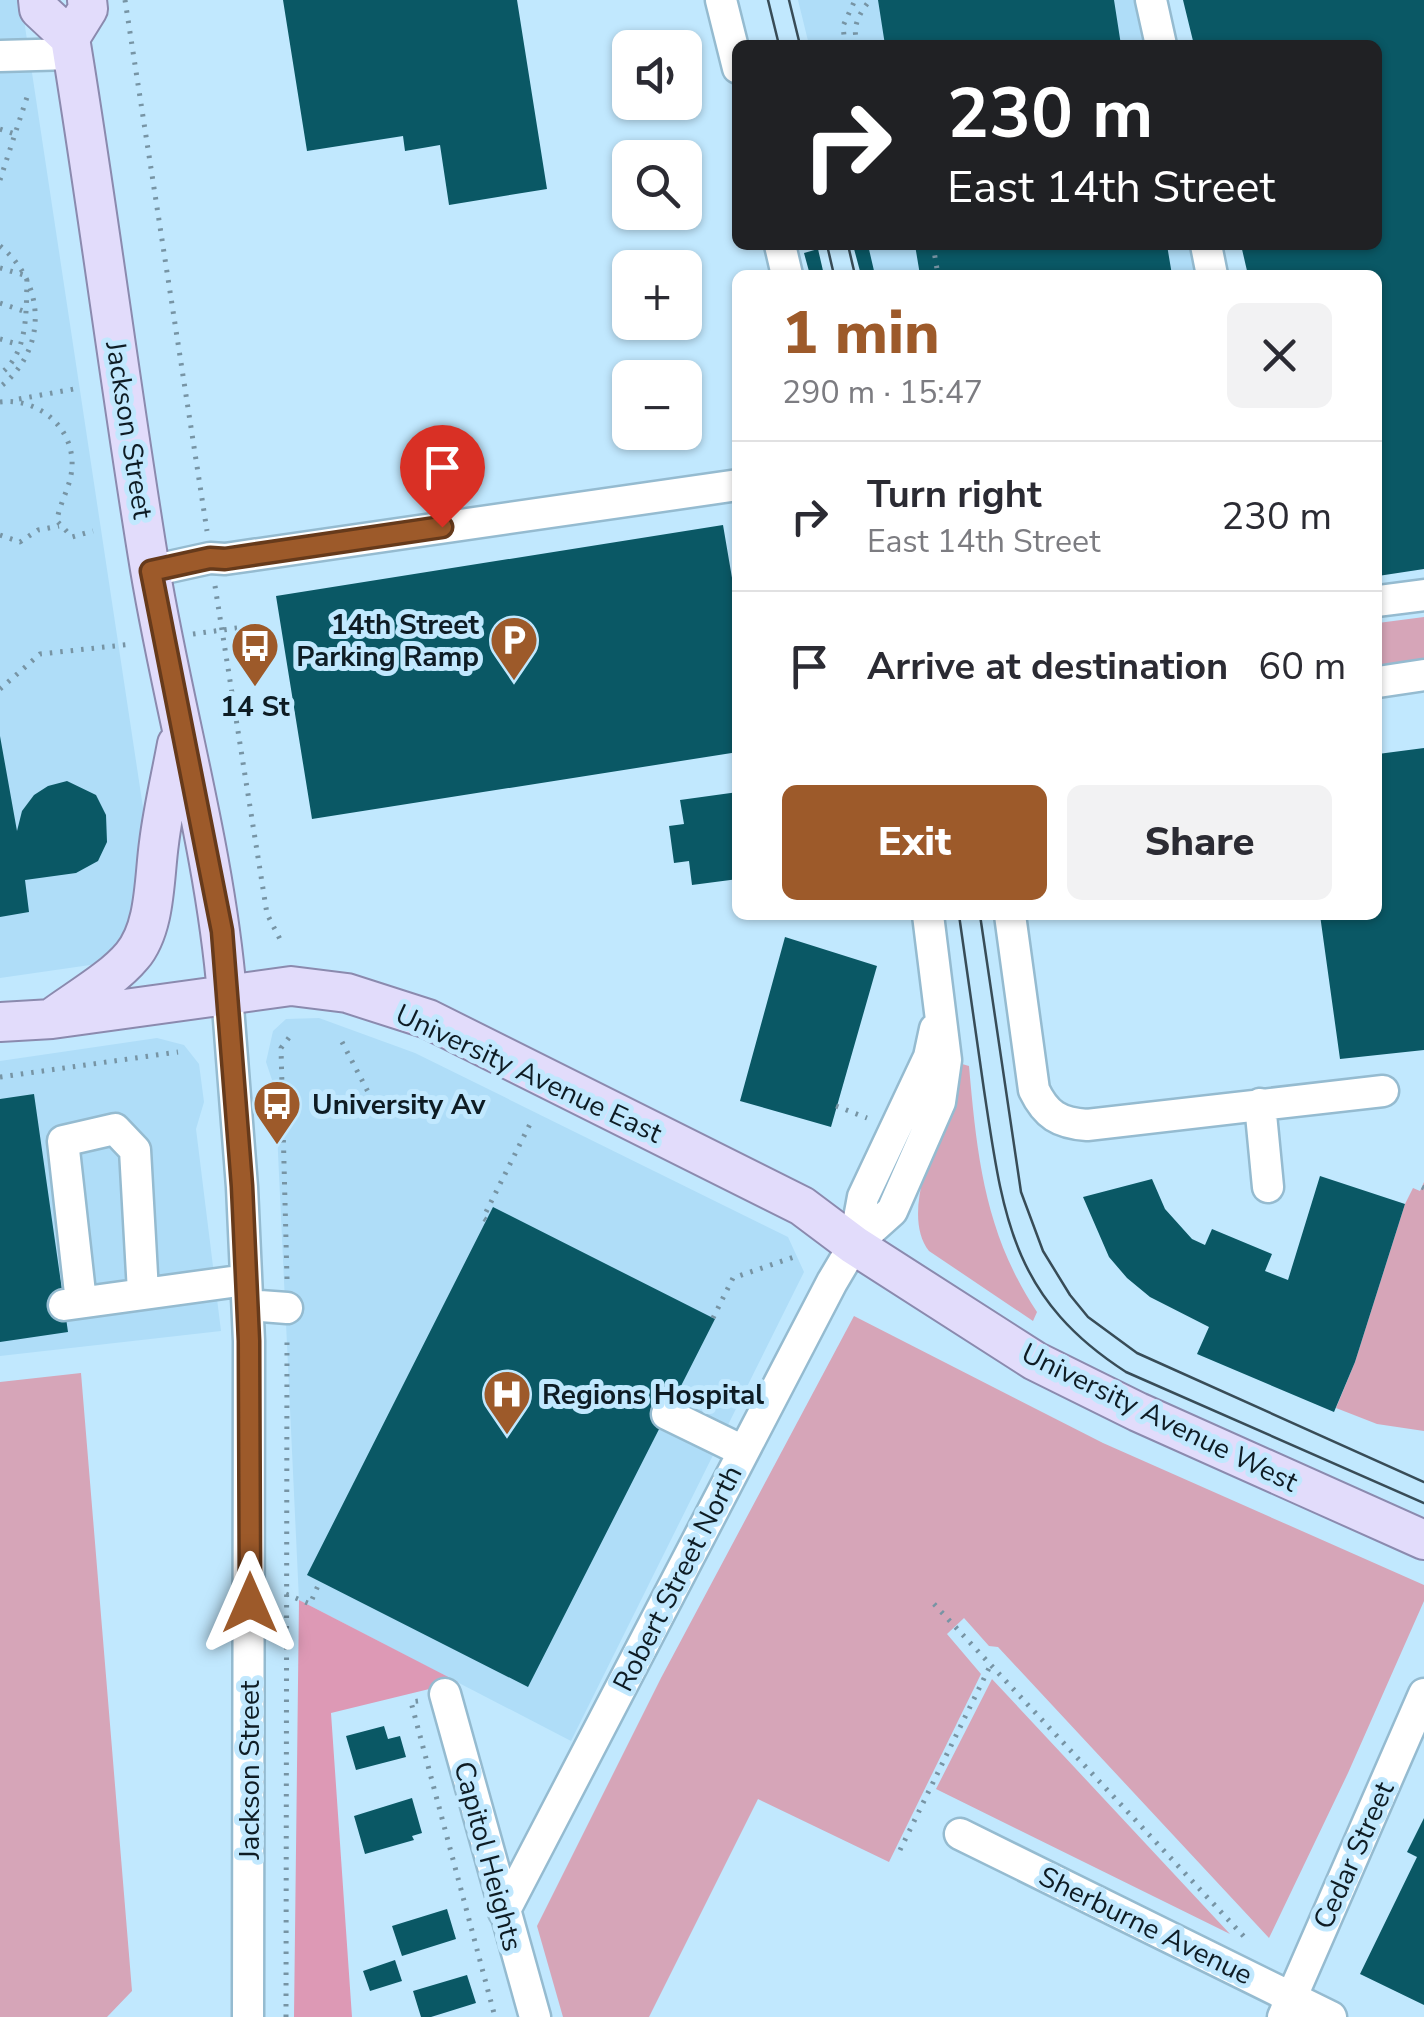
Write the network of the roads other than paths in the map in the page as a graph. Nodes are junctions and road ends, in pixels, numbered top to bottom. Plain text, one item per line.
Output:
1 (38, 0) edge
2 (87, 0) edge
3 (721, 0) edge
4 (1152, 0) edge
5 (1161, 40) edge
6 (732, 44) edge
7 (71, 46) junction
8 (0, 56) edge
9 (732, 485) edge
10 (151, 571) junction
11 (1424, 595) edge
12 (1382, 600) edge
13 (1424, 675) edge
14 (1382, 681) edge
15 (180, 726) junction
16 (929, 920) edge
17 (1011, 920) edge
18 (227, 994) junction
19 (52, 1019) junction
20 (0, 1022) edge
21 (1384, 1091) dead end
22 (1260, 1104) junction
23 (1268, 1187) dead end
24 (854, 1245) junction
25 (143, 1292) junction
26 (247, 1292) junction
27 (287, 1308) road end
28 (667, 1414) dead end
29 (744, 1451) junction
30 (1424, 1540) edge
31 (445, 1694) road end
32 (1424, 1694) edge
33 (960, 1834) dead end
34 (504, 1912) junction
35 (1288, 2007) edge
36 (248, 2017) edge
37 (535, 2017) edge
38 (1331, 2017) edge

1 - 7 main road
2 - 7 main road
3 - 6 street
4 - 5 street
7 - 8 street
7 - 10 main road, Jackson Street
9 - 10 street
10 - 15 main road, Jackson Street
11 - 12 street
13 - 14 street
15 - 18 main road, Jackson Street
15 - 19 main road
16 - 24 street, Robert Street North
17 - 22 street
18 - 19 main road, University Avenue East
18 - 24 main road, University Avenue East
18 - 26 street, Jackson Street
19 - 20 main road, University Avenue East
21 - 22 street
22 - 23 street
24 - 29 street, Robert Street North
24 - 30 main road, University Avenue West
25 - 25 street
25 - 26 street
26 - 27 street
26 - 36 street, Jackson Street
28 - 29 street
29 - 34 street, Robert Street North
31 - 34 street, Capitol Heights
32 - 35 street, Cedar Street
33 - 35 street, Sherburne Avenue
34 - 37 street, Capitol Heights
35 - 38 street, Sherburne Avenue

